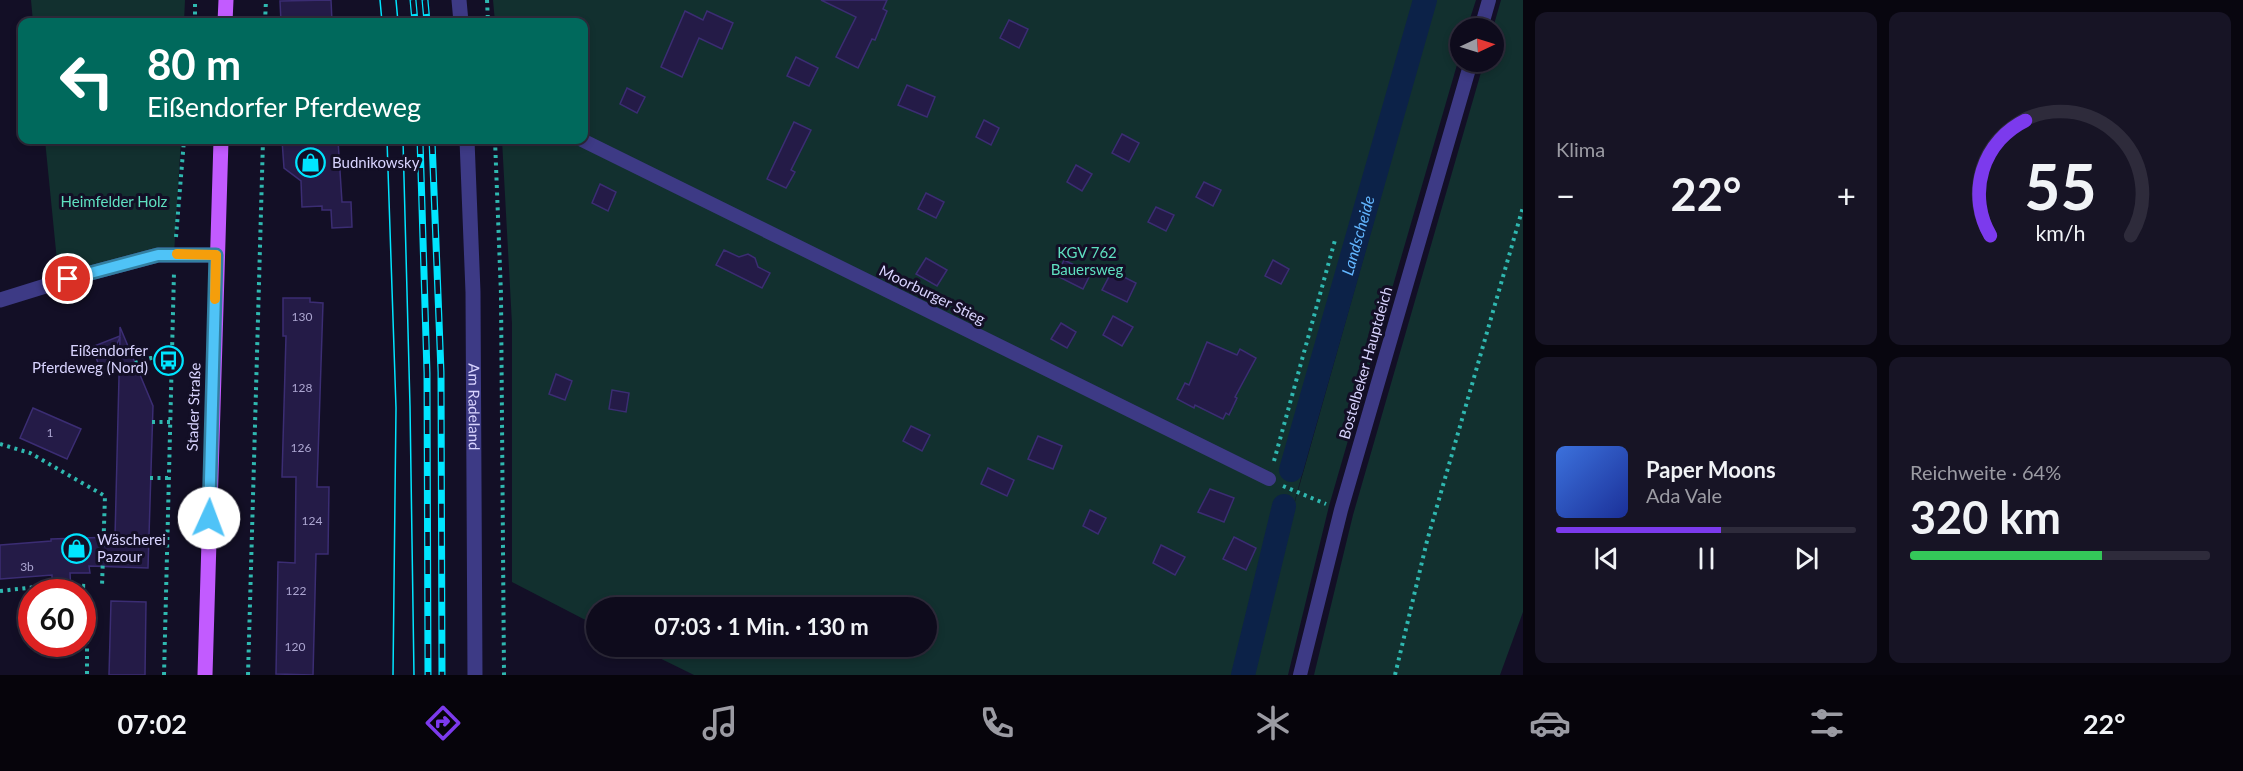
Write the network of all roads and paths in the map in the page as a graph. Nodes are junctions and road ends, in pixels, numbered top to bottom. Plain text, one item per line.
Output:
1 (195, 0) edge
2 (226, 0) edge
3 (266, 0) edge
4 (459, 0) edge
5 (487, 0) edge
6 (1489, 0) edge
7 (195, 18) edge
8 (225, 18) edge
9 (266, 18) edge
10 (461, 18) edge
11 (488, 18) edge
12 (1484, 18) edge
13 (1468, 72) edge
14 (588, 143) edge
15 (184, 144) edge
16 (220, 144) edge
17 (263, 144) edge
18 (467, 144) edge
19 (495, 144) edge
20 (1523, 207) edge
21 (1335, 240) dead end
22 (174, 254) junction
23 (216, 255) junction
24 (0, 300) edge
25 (172, 356) junction
26 (135, 363) dead end
27 (152, 422) dead end
28 (170, 422) junction
29 (0, 444) edge
30 (150, 478) dead end
31 (169, 478) junction
32 (1269, 479) junction
33 (1341, 510) junction
34 (149, 539) dead end
35 (167, 539) junction
36 (102, 586) dead end
37 (18, 589) edge
38 (0, 591) edge
39 (87, 657) edge
40 (87, 675) edge
41 (164, 675) edge
42 (205, 675) edge
43 (249, 675) edge
44 (475, 675) edge
45 (504, 675) edge
46 (1300, 675) edge
47 (1395, 675) edge

1 - 7 path
2 - 8 main road
3 - 9 path
4 - 10 street
5 - 11 path
6 - 12 lane
13 - 33 lane, Bostelbeker Hauptdeich
14 - 32 lane, Moorburger Stieg
15 - 22 path
16 - 23 main road, Stader Straße
17 - 43 path
18 - 44 street, Am Radeland
19 - 45 path
20 - 47 path
21 - 32 path
22 - 23 street
22 - 24 street
22 - 25 path
23 - 42 main road, Stader Straße
25 - 26 path
25 - 28 path
27 - 28 path
28 - 31 path
29 - 36 path
30 - 31 path
31 - 35 path
32 - 33 path
33 - 46 lane, Bostelbeker Hauptdeich
34 - 35 path
35 - 41 path
37 - 38 path
39 - 40 path

